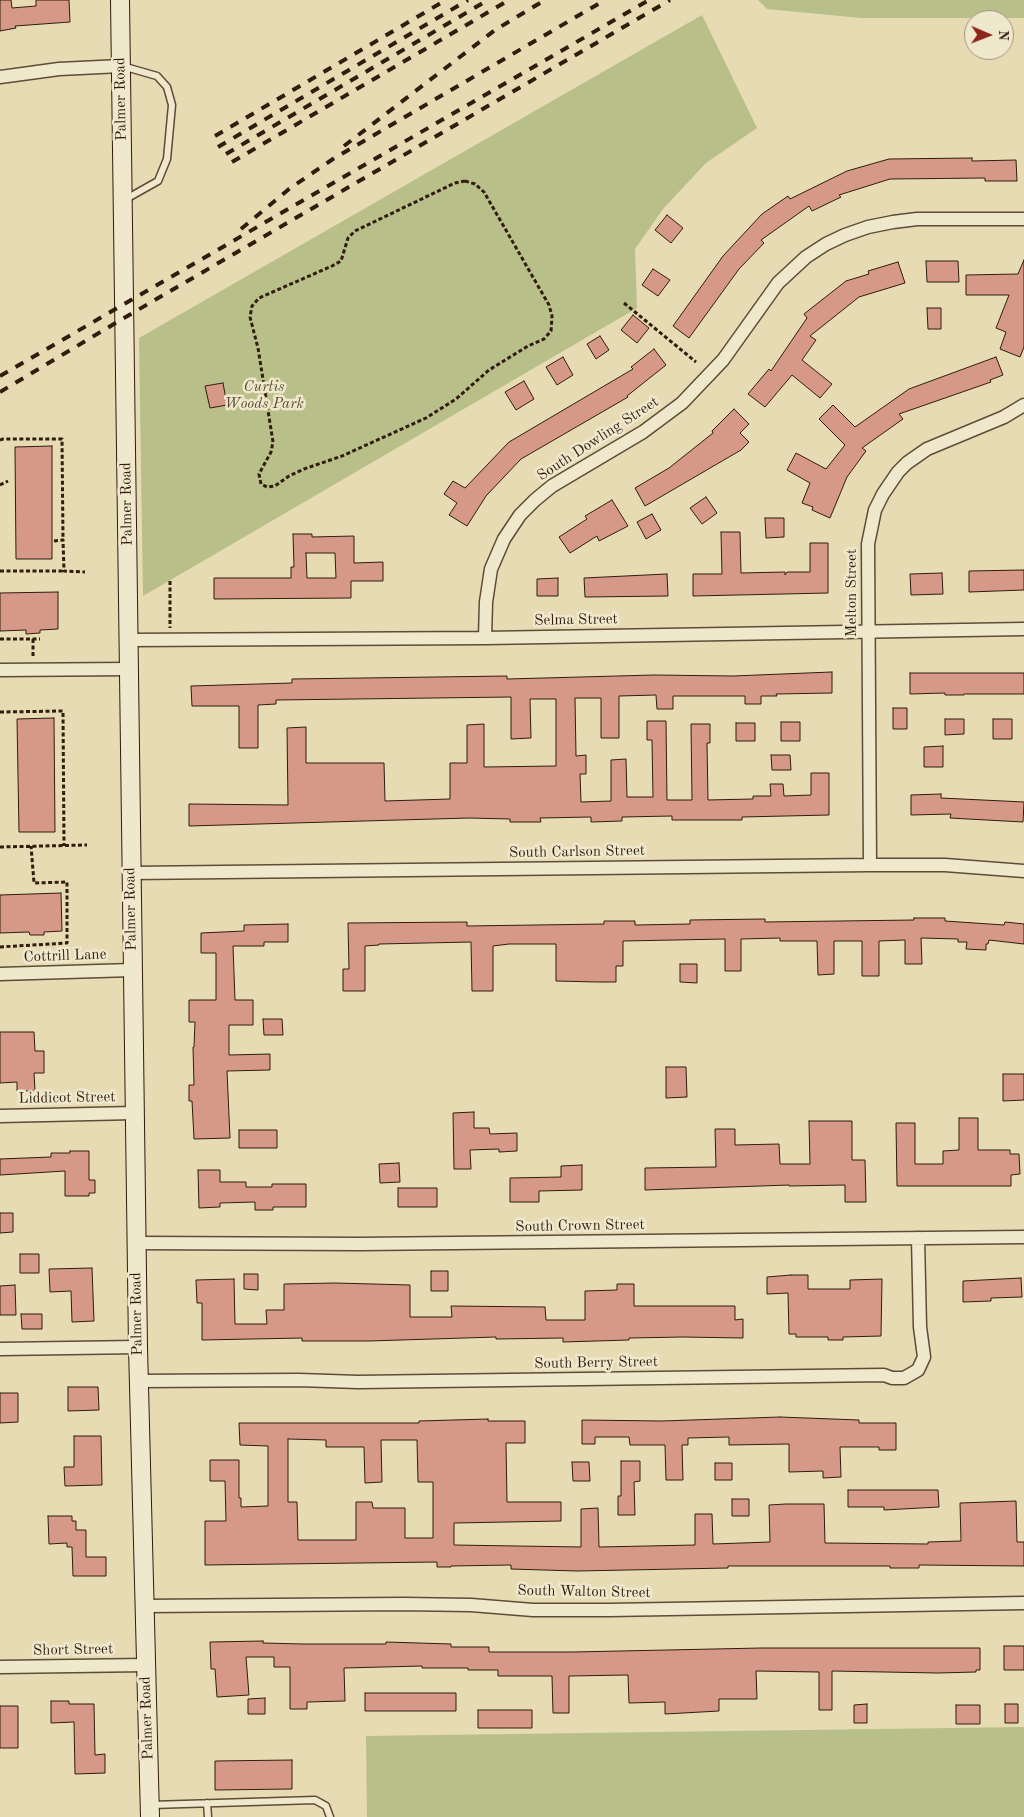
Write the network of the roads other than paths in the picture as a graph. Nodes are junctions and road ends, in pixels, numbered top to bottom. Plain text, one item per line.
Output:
1 (120, 0) edge
2 (121, 66) junction
3 (0, 77) edge
4 (123, 200) junction
5 (1024, 219) edge
6 (1024, 404) edge
7 (1024, 629) edge
8 (868, 631) junction
9 (485, 638) junction
10 (129, 640) junction
11 (130, 669) junction
12 (0, 670) edge
13 (870, 865) junction
14 (1024, 870) edge
15 (131, 873) junction
16 (132, 970) junction
17 (0, 974) edge
18 (134, 1113) junction
19 (0, 1116) edge
20 (1024, 1237) edge
21 (918, 1238) junction
22 (136, 1243) junction
23 (138, 1347) junction
24 (0, 1349) edge
25 (138, 1381) junction
26 (1024, 1602) edge
27 (144, 1606) junction
28 (146, 1665) junction
29 (0, 1667) edge
30 (207, 1803) junction
31 (150, 1811) edge
32 (208, 1817) edge
33 (330, 1817) edge

1 - 2 street, Palmer Road
2 - 3 street
2 - 4 street, Palmer Road
2 - 4 lane
4 - 10 street, Palmer Road
5 - 9 street, South Dowling Street
6 - 8 street, Melton Street
7 - 8 street, Selma Street
8 - 9 street, Selma Street
8 - 13 street, Melton Street
9 - 10 street, Selma Street
10 - 11 street, Palmer Road
11 - 12 street
11 - 15 street, Palmer Road
13 - 14 street, South Carlson Street
13 - 15 street, South Carlson Street
15 - 16 street, Palmer Road
16 - 17 street, Cottrill Lane
16 - 18 street, Palmer Road
18 - 19 street, Liddicot Street
18 - 22 street, Palmer Road
20 - 21 street, South Crown Street
21 - 22 street, South Crown Street
21 - 25 street, South Berry Street
22 - 23 street, Palmer Road
23 - 24 street
23 - 25 street, Palmer Road
25 - 27 street, Palmer Road
26 - 27 street, South Walton Street
27 - 28 street, Palmer Road
28 - 29 street, Short Street
28 - 31 street, Palmer Road
30 - 31 lane
30 - 32 lane
30 - 33 lane

